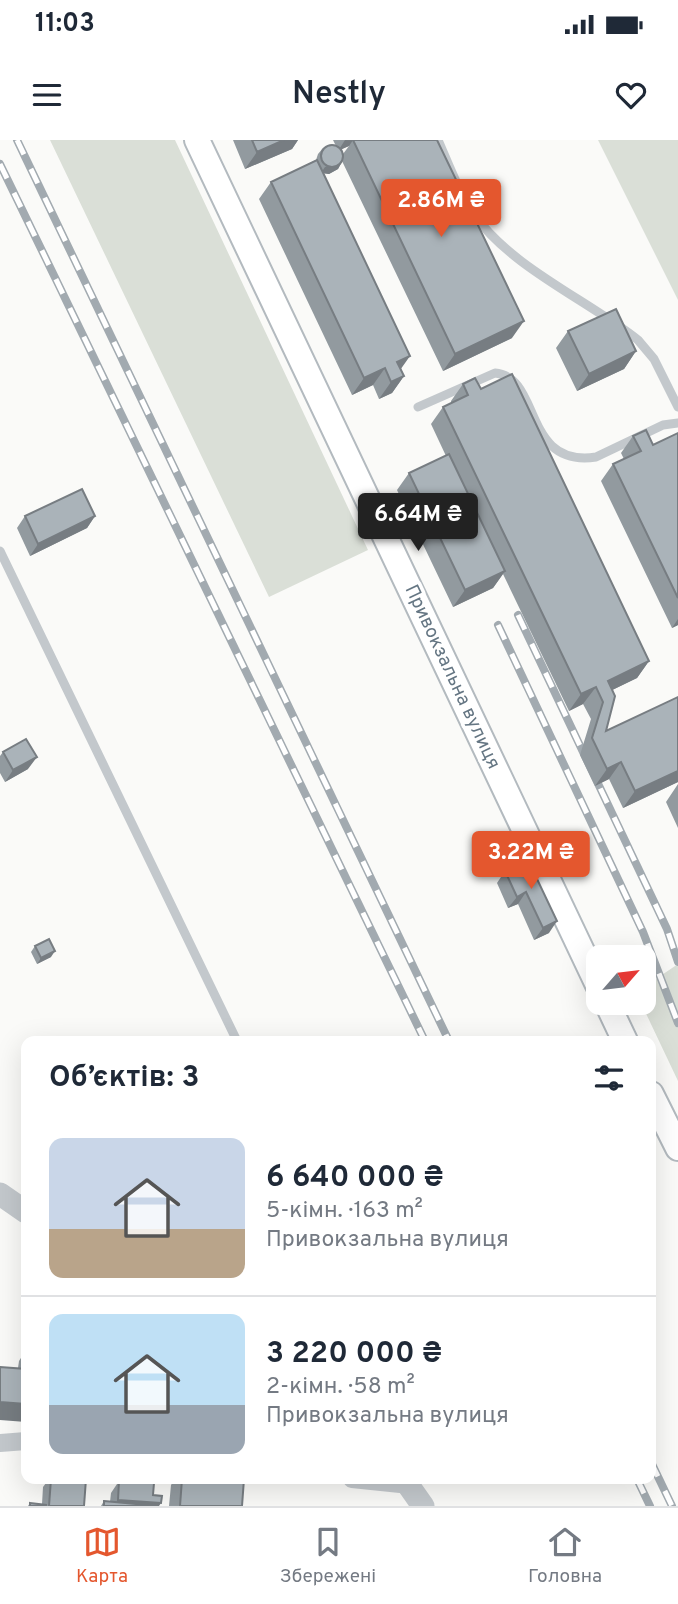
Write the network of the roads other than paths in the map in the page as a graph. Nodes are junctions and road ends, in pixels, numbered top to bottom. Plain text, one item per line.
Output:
1 (197, 140) edge
2 (438, 140) edge
3 (678, 407) edge
4 (418, 408) dead end
5 (678, 423) edge
6 (0, 551) edge
7 (586, 960) edge
8 (613, 1015) edge
9 (235, 1036) edge
10 (623, 1036) edge
11 (656, 1104) edge
12 (678, 1148) edge
13 (0, 1194) edge
14 (21, 1209) edge
15 (21, 1441) edge
16 (0, 1443) edge
17 (408, 1484) edge
18 (423, 1506) edge

1 - 7 main road, Привокзальна вулиця
2 - 3 lane
4 - 5 lane
6 - 9 lane
8 - 10 main road
11 - 12 main road
13 - 14 street
15 - 16 street
17 - 18 street

